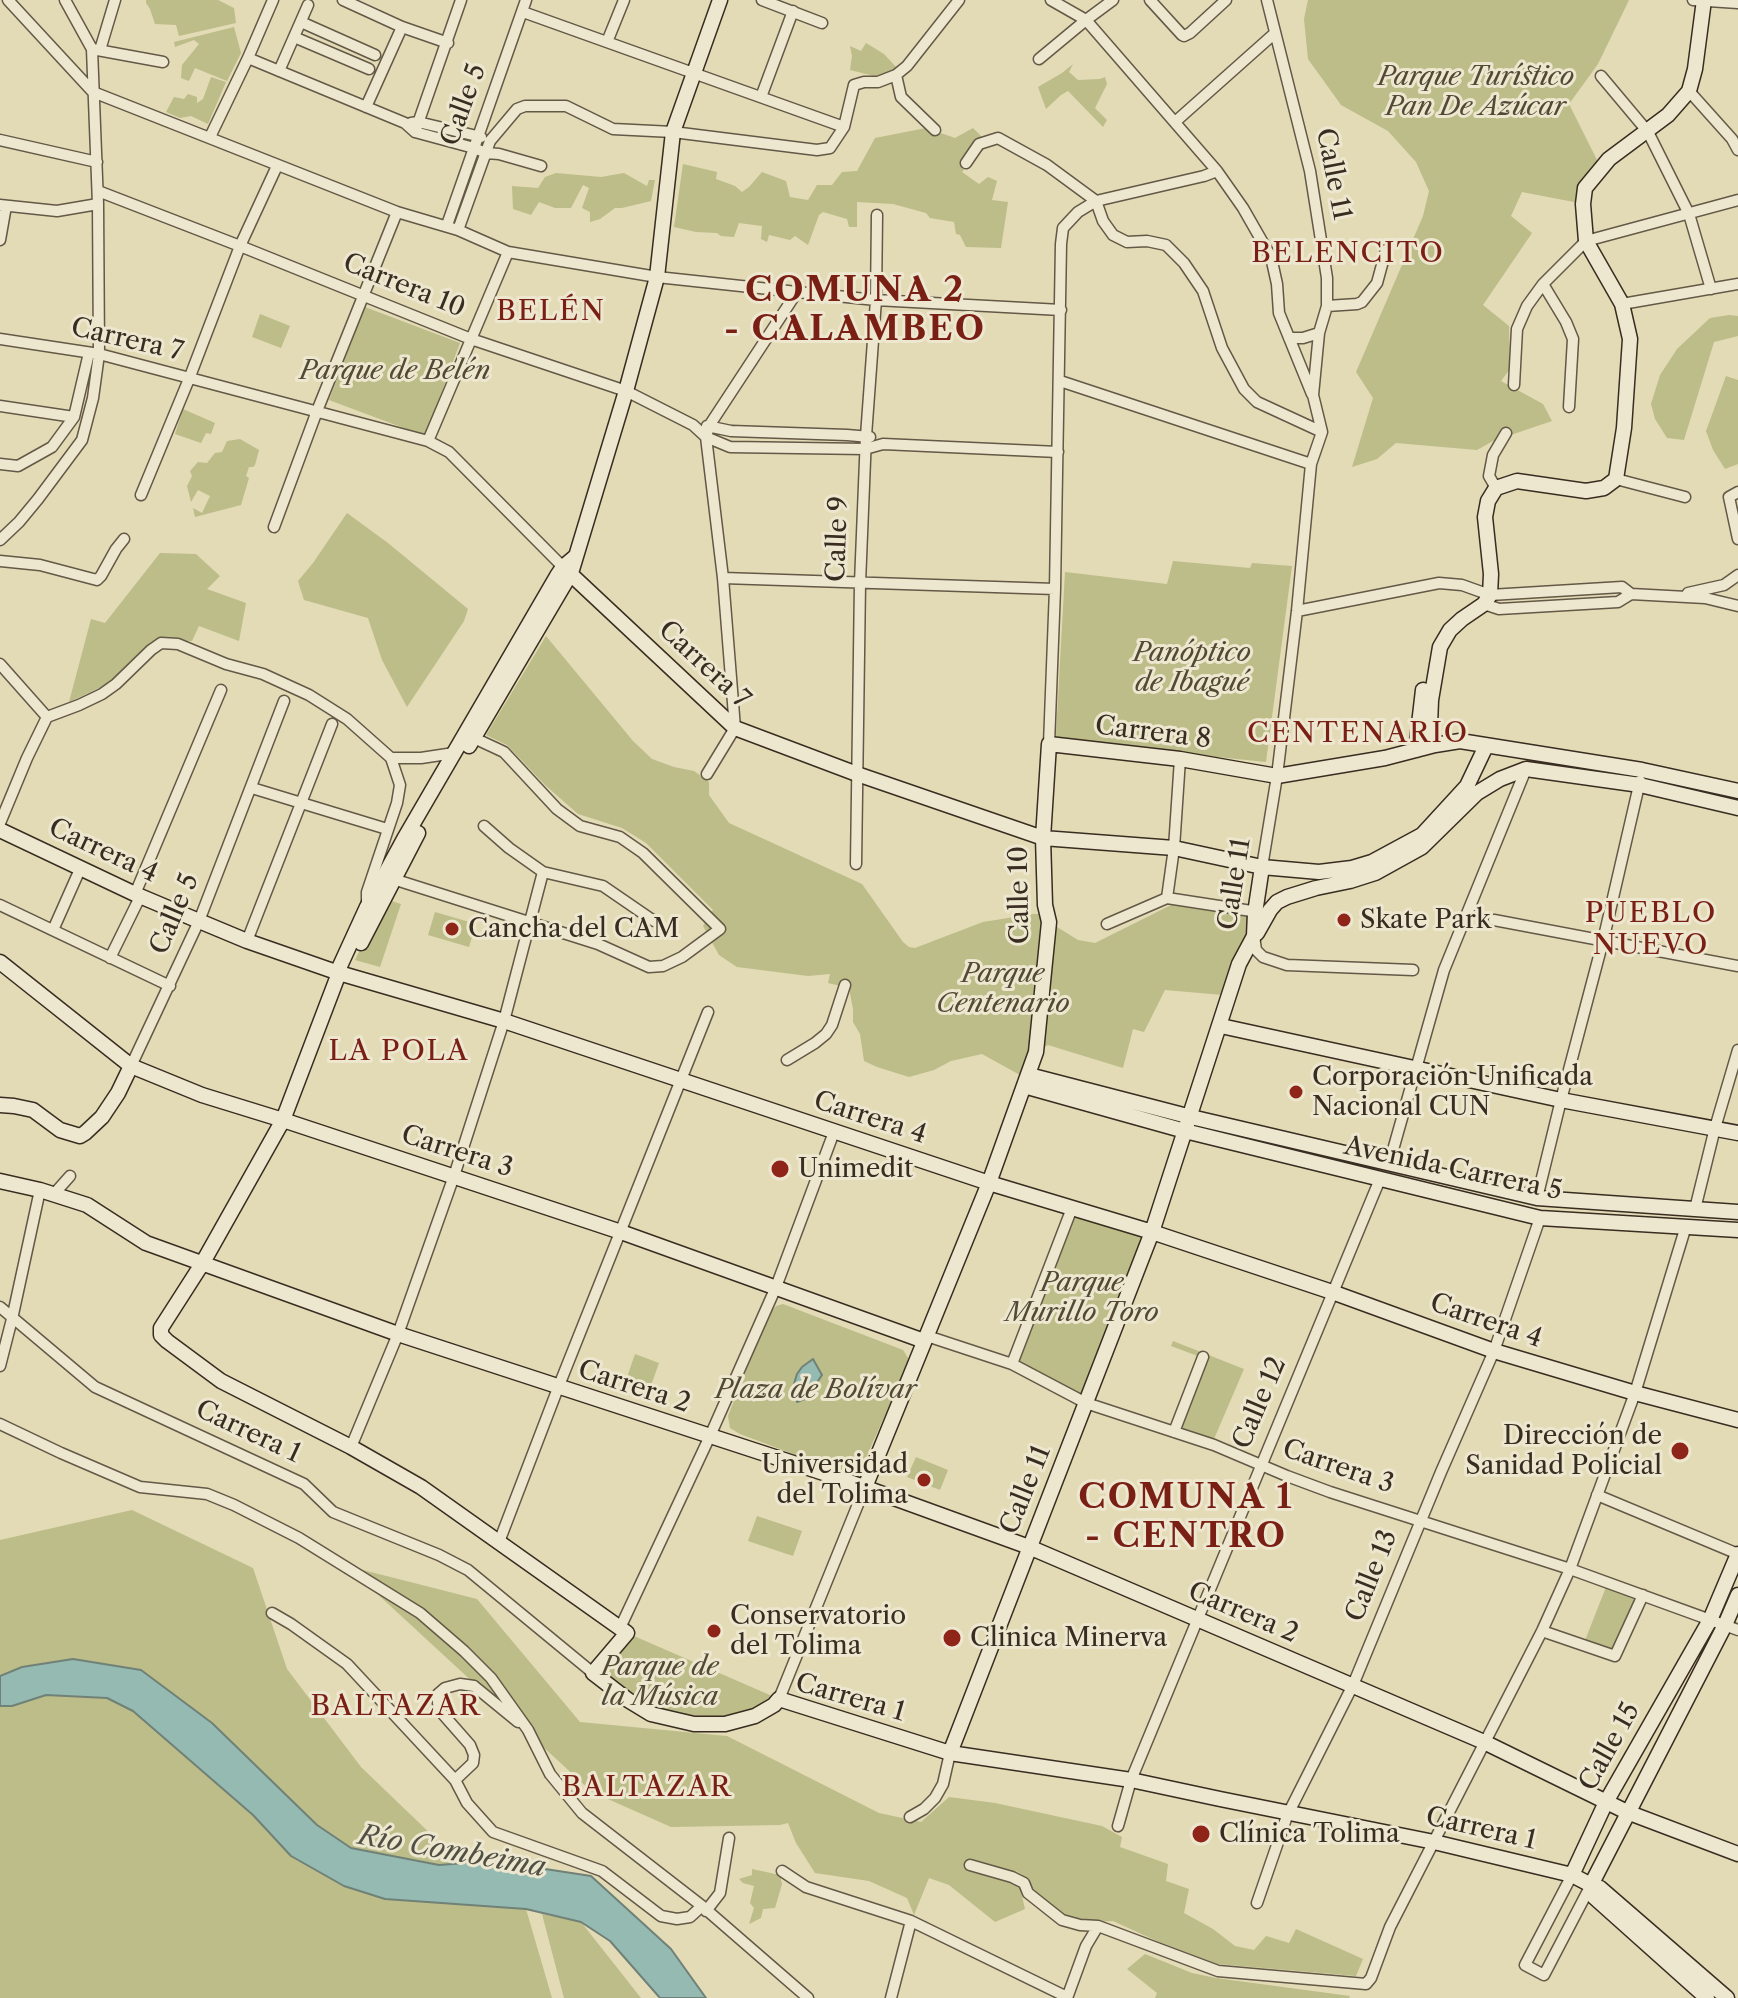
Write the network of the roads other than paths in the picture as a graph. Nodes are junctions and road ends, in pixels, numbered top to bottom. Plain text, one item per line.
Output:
1 (8, 0) edge
2 (65, 0) edge
3 (115, 0) edge
4 (273, 0) edge
5 (343, 0) edge
6 (461, 0) edge
7 (526, 0) edge
8 (624, 0) edge
9 (720, 0) edge
10 (762, 0) edge
11 (959, 0) edge
12 (1051, 0) edge
13 (1113, 0) edge
14 (1150, 0) edge
15 (1226, 0) edge
16 (1267, 0) edge
17 (1701, 1) edge
18 (1738, 3) edge
19 (308, 5) dead end
20 (793, 11) junction
21 (523, 12) junction
22 (1086, 20) junction
23 (301, 22) junction
24 (822, 23) dead end
25 (402, 27) junction
26 (1275, 33) junction
27 (294, 37) junction
28 (607, 42) junction
29 (448, 43) junction
30 (96, 50) junction
31 (375, 55) dead end
32 (248, 58) junction
33 (1039, 59) dead end
34 (163, 62) dead end
35 (369, 69) dead end
36 (279, 71) junction
37 (695, 73) junction
38 (896, 75) junction
39 (1601, 76) dead end
40 (1689, 91) junction
41 (93, 92) junction
42 (761, 97) junction
43 (366, 107) junction
44 (1175, 122) junction
45 (416, 127) junction
46 (844, 127) junction
47 (935, 130) dead end
48 (673, 132) junction
49 (1648, 132) junction
50 (478, 135) junction
51 (210, 137) junction
52 (0, 140) edge
53 (490, 141) junction
54 (474, 148) junction
55 (1738, 150) edge
56 (486, 153) junction
57 (499, 154) junction
58 (97, 162) junction
59 (966, 163) dead end
60 (277, 166) junction
61 (541, 166) dead end
62 (1217, 171) junction
63 (98, 191) junction
64 (1738, 200) edge
65 (1096, 201) junction
66 (98, 204) junction
67 (3, 205) edge
68 (397, 212) junction
69 (1689, 214) junction
70 (877, 215) dead end
71 (447, 225) junction
72 (458, 230) junction
73 (0, 240) edge
74 (1586, 241) junction
75 (240, 246) junction
76 (1386, 250) dead end
77 (508, 252) junction
78 (657, 277) junction
79 (1543, 284) junction
80 (1738, 284) edge
81 (1711, 289) junction
82 (797, 292) junction
83 (363, 295) junction
84 (876, 300) junction
85 (1622, 304) junction
86 (1327, 306) junction
87 (1061, 310) junction
88 (1319, 333) junction
89 (1289, 338) junction
90 (0, 339) edge
91 (471, 339) junction
92 (94, 354) junction
93 (189, 379) junction
94 (1060, 381) junction
95 (1514, 385) dead end
96 (626, 391) junction
97 (1313, 395) junction
98 (0, 406) edge
99 (1569, 407) dead end
100 (317, 411) junction
101 (74, 417) junction
102 (708, 432) junction
103 (1322, 432) junction
104 (1506, 433) dead end
105 (866, 436) junction
106 (428, 441) junction
107 (883, 444) junction
108 (865, 449) junction
109 (1058, 452) junction
110 (0, 464) edge
111 (1311, 464) junction
112 (1616, 479) junction
113 (1496, 488) junction
114 (1738, 492) edge
115 (141, 495) dead end
116 (1685, 497) dead end
117 (274, 527) dead end
118 (124, 539) dead end
119 (1738, 539) edge
120 (0, 540) edge
121 (0, 561) edge
122 (567, 570) junction
123 (1738, 575) edge
124 (723, 578) junction
125 (860, 583) junction
126 (1055, 589) junction
127 (1674, 596) junction
128 (1487, 600) junction
129 (1738, 606) edge
130 (1297, 611) junction
131 (0, 664) edge
132 (221, 690) dead end
133 (284, 701) dead end
134 (47, 717) junction
135 (332, 724) dead end
136 (735, 728) junction
137 (474, 738) junction
138 (1049, 744) junction
139 (1435, 745) junction
140 (1486, 746) junction
141 (1416, 750) junction
142 (454, 753) junction
143 (391, 758) junction
144 (1180, 759) junction
145 (1526, 769) junction
146 (707, 774) dead end
147 (857, 774) junction
148 (1277, 776) junction
149 (1641, 777) junction
150 (252, 788) junction
151 (1472, 789) junction
152 (1738, 791) edge
153 (301, 803) junction
154 (1738, 808) edge
155 (0, 823) edge
156 (484, 826) dead end
157 (387, 829) junction
158 (0, 830) edge
159 (1043, 838) junction
160 (1174, 848) junction
161 (856, 864) dead end
162 (81, 867) junction
163 (1262, 867) junction
164 (543, 872) junction
165 (393, 879) junction
166 (138, 894) junction
167 (1167, 898) junction
168 (0, 905) edge
169 (367, 907) junction
170 (1262, 911) junction
171 (1494, 920) dead end
172 (199, 921) junction
173 (654, 921) dead end
174 (530, 924) junction
175 (1107, 924) dead end
176 (53, 930) junction
177 (1254, 936) junction
178 (247, 941) junction
179 (1603, 941) junction
180 (110, 958) junction
181 (0, 962) edge
182 (1738, 966) edge
183 (1413, 970) dead end
184 (339, 973) junction
185 (845, 985) dead end
186 (170, 986) junction
187 (708, 1012) dead end
188 (504, 1021) junction
189 (1221, 1026) junction
190 (1738, 1050) edge
191 (787, 1060) dead end
192 (131, 1066) junction
193 (1417, 1070) junction
194 (680, 1079) junction
195 (1027, 1081) junction
196 (1561, 1100) junction
197 (0, 1105) edge
198 (283, 1120) junction
199 (1188, 1124) junction
200 (1715, 1128) junction
201 (834, 1132) junction
202 (1738, 1133) edge
203 (1389, 1164) junction
204 (70, 1176) dead end
205 (454, 1176) junction
206 (1380, 1179) junction
207 (0, 1181) edge
208 (989, 1183) junction
209 (47, 1192) junction
210 (1537, 1198) junction
211 (1072, 1208) junction
212 (1695, 1209) junction
213 (1738, 1212) edge
214 (1540, 1218) junction
215 (1686, 1226) junction
216 (1738, 1230) edge
217 (621, 1232) junction
218 (1152, 1232) junction
219 (202, 1264) junction
220 (776, 1287) junction
221 (1332, 1292) junction
222 (0, 1307) edge
223 (12, 1319) junction
224 (398, 1334) junction
225 (926, 1338) junction
226 (1494, 1351) junction
227 (1203, 1357) dead end
228 (1012, 1364) junction
229 (0, 1366) edge
230 (558, 1388) junction
231 (1635, 1393) junction
232 (1086, 1403) junction
233 (1738, 1420) edge
234 (0, 1424) edge
235 (1174, 1432) junction
236 (710, 1436) junction
237 (351, 1447) junction
238 (1261, 1465) junction
239 (865, 1487) junction
240 (1597, 1495) junction
241 (1421, 1520) junction
242 (499, 1542) junction
243 (1029, 1547) junction
244 (1738, 1554) edge
245 (1570, 1569) junction
246 (1643, 1595) junction
247 (1738, 1595) edge
248 (272, 1613) dead end
249 (1196, 1620) junction
250 (1724, 1625) edge
251 (623, 1630) junction
252 (1542, 1631) junction
253 (593, 1673) junction
254 (1353, 1685) junction
255 (779, 1699) junction
256 (528, 1730) junction
257 (1484, 1742) junction
258 (950, 1753) junction
259 (455, 1780) junction
260 (1131, 1780) junction
261 (1606, 1802) junction
262 (1627, 1812) junction
263 (1289, 1813) junction
264 (910, 1817) dead end
265 (1118, 1826) dead end
266 (729, 1838) dead end
267 (1434, 1842) junction
268 (1738, 1854) edge
269 (970, 1865) dead end
270 (782, 1871) dead end
271 (1572, 1875) junction
272 (1591, 1885) junction
273 (1257, 1903) dead end
274 (704, 1909) junction
275 (911, 1921) junction
276 (1098, 1926) junction
277 (808, 1998) edge
278 (891, 1998) edge
279 (1067, 1998) edge
280 (1707, 1998) edge
281 (1727, 1998) edge

1 - 41 street
2 - 30 street
3 - 30 street
4 - 32 street
5 - 25 street
6 - 29 street
7 - 21 street, Calle 5
8 - 28 street
9 - 37 main road
10 - 20 street
11 - 38 street
12 - 22 street
13 - 22 street
14 - 15 street
16 - 26 street, Calle 11
17 - 18 street
17 - 40 main road
19 - 23 street
20 - 24 street
20 - 42 street
21 - 28 street
21 - 50 street, Calle 5
22 - 33 street
22 - 44 street
23 - 27 street
23 - 31 street
25 - 29 street
25 - 43 street
26 - 44 street
26 - 86 street, Calle 11
27 - 35 street
27 - 36 street
28 - 37 street
29 - 45 street
30 - 34 street
30 - 41 street
32 - 36 street
32 - 51 street
36 - 43 street
37 - 42 street
37 - 48 main road
38 - 46 street
38 - 47 street
39 - 49 street
40 - 49 main road
40 - 55 street
41 - 51 street
41 - 58 street
42 - 46 street
43 - 45 street
44 - 62 street
45 - 50 street
45 - 54 street
46 - 48 street
48 - 53 street, Calle 5
48 - 78 main road
49 - 69 street
49 - 74 main road
50 - 53 street
50 - 54 street, Calle 5
51 - 60 street
52 - 58 street
53 - 56 street, Calle 5
53 - 57 street
54 - 56 street
54 - 71 street, Calle 5
56 - 57 street
56 - 72 street, Calle 5
57 - 61 street
58 - 63 street
59 - 65 street
60 - 68 street
60 - 75 street
62 - 65 street
62 - 89 street
63 - 66 street
63 - 75 street, Carrera 10
64 - 69 street
65 - 87 street, Calle 10
65 - 103 street
66 - 67 street
66 - 92 street
67 - 73 street
68 - 71 street
68 - 83 street
69 - 74 street
69 - 81 street
70 - 84 street, Calle 9
71 - 72 street
72 - 77 street
74 - 79 street
74 - 85 main road
75 - 83 street, Carrera 10
75 - 93 street
76 - 86 street
77 - 78 street
77 - 91 street
78 - 82 street
78 - 96 main road
79 - 95 street
79 - 99 street
80 - 81 street
81 - 85 street
82 - 84 street
82 - 102 street
83 - 91 street, Carrera 10
83 - 100 street
84 - 87 street
84 - 105 street, Calle 9
85 - 112 main road
86 - 88 street, Calle 11
87 - 94 street, Calle 10
88 - 89 street
88 - 97 street, Calle 11
89 - 97 street
90 - 92 street, Carrera 7
91 - 96 street, Carrera 10
91 - 106 street
92 - 93 street, Carrera 7
92 - 101 street
92 - 120 street
93 - 100 street, Carrera 7
93 - 115 street
94 - 109 street, Calle 10
94 - 111 street
96 - 102 street, Carrera 10
96 - 122 main road
97 - 103 street, Calle 11
98 - 101 street
100 - 106 street, Carrera 7
100 - 117 street
101 - 110 street
102 - 105 street, Carrera 10
102 - 108 street, Carrera 10
102 - 124 street
103 - 111 street, Calle 11
104 - 113 street
105 - 107 street, Carrera 10
105 - 108 street, Calle 9
106 - 122 street, Carrera 7
107 - 108 street, Carrera 10
107 - 109 street, Carrera 10
108 - 125 street, Calle 9
109 - 126 street, Calle 10
111 - 130 street, Calle 11
112 - 113 main road
112 - 116 street
113 - 128 main road
114 - 119 street
118 - 121 street
122 - 136 main road, Carrera 7
122 - 137 main road
122 - 142 main road
123 - 127 street
124 - 125 street
124 - 136 street
125 - 126 street
125 - 147 street, Calle 9
126 - 138 street, Calle 10
127 - 128 street
127 - 129 street
128 - 130 street
128 - 139 main road
128 - 141 main road
130 - 148 street, Calle 11
131 - 134 street
132 - 166 street
133 - 150 street, Calle 5
134 - 143 street
134 - 155 street
135 - 153 street
136 - 146 street
136 - 147 main road, Carrera 7
137 - 142 street
137 - 165 main road
137 - 174 street
138 - 144 main road, Carrera 8
138 - 159 main road, Calle 10
139 - 140 main road, Carrera 8
139 - 141 main road, Carrera 8
140 - 149 main road, Carrera 8
140 - 151 main road, Carrera 7
141 - 148 main road, Carrera 8
142 - 143 street
142 - 169 main road
143 - 157 street
144 - 148 main road, Carrera 8
144 - 160 street
145 - 149 main road
145 - 151 main road
145 - 193 street
147 - 159 main road, Carrera 7
147 - 161 street, Calle 9
148 - 163 street, Calle 11
149 - 152 main road
149 - 154 main road
149 - 179 street
150 - 153 street
150 - 172 street, Calle 5
151 - 163 main road, Carrera 7
151 - 170 main road
153 - 157 street
153 - 178 street
156 - 164 street
157 - 169 street
158 - 162 main road, Carrera 4
159 - 160 main road, Carrera 7
159 - 195 main road, Calle 10
160 - 163 main road, Carrera 7
160 - 167 street
162 - 166 main road, Carrera 4
162 - 176 street
163 - 170 main road, Calle 11
164 - 173 street
164 - 174 street
165 - 174 street
165 - 184 main road
166 - 172 main road, Carrera 4
166 - 180 street
167 - 170 street
167 - 175 street
168 - 176 street
169 - 184 main road
170 - 177 main road, Calle 11
171 - 179 street
172 - 178 main road, Carrera 4
172 - 186 street, Calle 5
174 - 188 street
176 - 180 street
177 - 183 street
177 - 189 main road, Calle 11
178 - 184 main road, Carrera 4
179 - 182 street
179 - 196 street
180 - 186 street
181 - 192 main road, Carrera 3
184 - 188 main road, Carrera 4
184 - 198 main road
185 - 191 street
186 - 192 street, Calle 5
187 - 194 street
188 - 194 main road, Carrera 4
188 - 205 street
189 - 193 main road
189 - 199 main road, Calle 11
190 - 200 street
192 - 197 main road, Calle 5
192 - 198 main road, Carrera 3
193 - 196 main road
193 - 203 street
194 - 201 main road, Carrera 4
194 - 217 street
195 - 199 main road, Avenida Carrera 5
195 - 208 main road, Calle 10
196 - 200 main road
196 - 210 street
198 - 205 main road, Carrera 3
198 - 219 main road
199 - 203 main road, Avenida Carrera 5
199 - 206 main road, Avenida Carrera 5
199 - 218 main road, Calle 11
200 - 202 main road
200 - 212 street
201 - 208 main road, Carrera 4
201 - 220 street
203 - 210 main road, Avenida Carrera 5
204 - 209 street
205 - 217 main road, Carrera 3
205 - 224 street
206 - 214 main road, Avenida Carrera 5
206 - 221 street, Calle 12
207 - 209 main road, Carrera 2
208 - 211 main road, Carrera 4
208 - 225 main road, Calle 10
209 - 219 main road, Carrera 2
209 - 223 street
210 - 212 main road, Avenida Carrera 5
211 - 218 main road, Carrera 4
211 - 228 street
212 - 213 main road, Avenida Carrera 5
214 - 215 main road, Avenida Carrera 5
214 - 226 street, Calle 13
215 - 216 main road, Avenida Carrera 5
215 - 231 street
217 - 220 main road, Carrera 3
217 - 230 street
218 - 221 main road, Carrera 4
218 - 232 main road, Calle 11
219 - 224 main road, Carrera 2
219 - 237 main road
220 - 225 main road, Carrera 3
220 - 236 street
221 - 226 main road, Carrera 4
221 - 238 street, Calle 12
222 - 223 street, Carrera 1
223 - 229 street
223 - 253 street, Carrera 1
224 - 230 main road, Carrera 2
224 - 237 street
225 - 228 street, Carrera 3
225 - 239 main road, Calle 10
226 - 231 main road, Carrera 4
226 - 241 street, Calle 13
227 - 235 street
228 - 232 street, Carrera 3
230 - 236 main road, Carrera 2
230 - 242 street
231 - 233 main road, Carrera 4
231 - 240 street
232 - 235 street, Carrera 3
232 - 243 main road, Calle 11
234 - 256 street
235 - 238 street, Carrera 3
236 - 239 main road, Carrera 2
236 - 251 street
237 - 242 main road
238 - 241 street, Carrera 3
238 - 249 street, Calle 12
239 - 243 main road, Carrera 2
239 - 255 street, Calle 10
240 - 244 street
240 - 245 street
241 - 245 street, Carrera 3
241 - 254 street, Calle 13
242 - 251 main road
243 - 249 main road, Carrera 2
243 - 258 main road, Calle 11
244 - 250 main road, Calle 15
245 - 246 street, Carrera 3
245 - 252 street
246 - 250 street, Carrera 3
246 - 252 street
247 - 250 main road, Calle 15
248 - 259 street
249 - 254 main road, Carrera 2
249 - 260 street, Calle 12
250 - 261 main road, Calle 15
250 - 262 main road, Calle 15
251 - 253 main road
252 - 257 street
253 - 255 main road, Carrera 1
254 - 257 main road, Carrera 2
254 - 263 street, Calle 13
255 - 258 main road, Carrera 1
256 - 259 street
256 - 274 street
257 - 261 main road, Carrera 2
257 - 267 street
258 - 260 main road, Carrera 1
258 - 264 street, Calle 11
259 - 274 street
260 - 263 main road, Carrera 1
260 - 265 street, Calle 12
261 - 262 main road, Carrera 2
261 - 271 main road, Calle 15
262 - 268 main road, Carrera 2
262 - 272 main road, Calle 15
263 - 267 main road, Carrera 1
263 - 273 street, Calle 13
266 - 274 street
267 - 271 main road, Carrera 1
267 - 276 street
269 - 276 street
270 - 275 street
271 - 272 main road, Carrera 1
271 - 272 street, Calle 15
272 - 280 main road, Carrera 1
272 - 281 main road, Carrera 1
274 - 277 street
275 - 278 street
275 - 279 street
276 - 279 street

